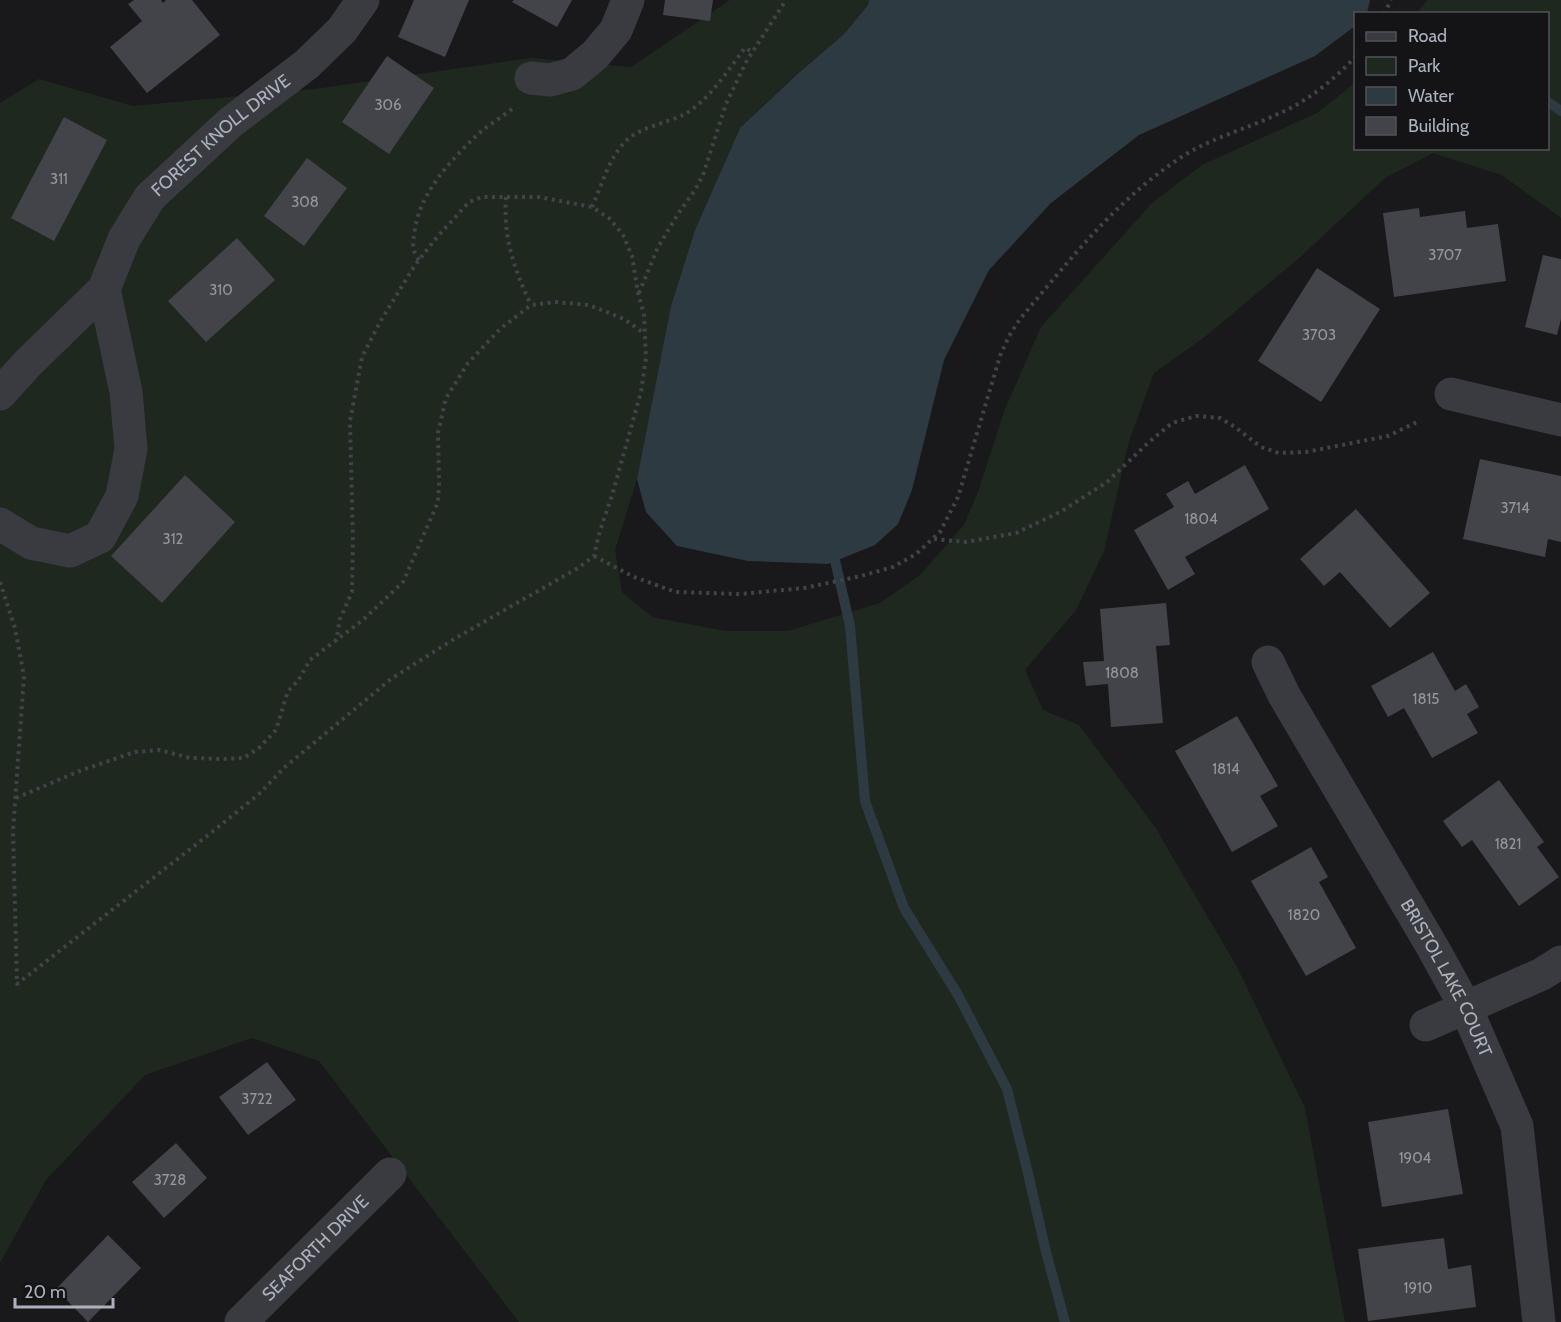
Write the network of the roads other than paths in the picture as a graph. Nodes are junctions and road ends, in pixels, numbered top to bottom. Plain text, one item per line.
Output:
1 (363, 0) edge
2 (628, 0) edge
3 (531, 78) road end
4 (104, 289) junction
5 (0, 394) edge
6 (1451, 394) dead end
7 (1561, 420) edge
8 (0, 524) edge
9 (1268, 662) dead end
10 (1561, 962) edge
11 (1466, 1008) junction
12 (1426, 1025) dead end
13 (390, 1174) dead end
14 (241, 1322) edge
15 (1539, 1322) edge

1 - 4 street, FOREST KNOLL DRIVE
2 - 3 street
4 - 5 street, FOREST KNOLL DRIVE
4 - 8 street
6 - 7 street
9 - 11 street, BRISTOL LAKE COURT
10 - 11 street
11 - 12 street
11 - 15 street, BRISTOL LAKE COURT
13 - 14 street, SEAFORTH DRIVE

